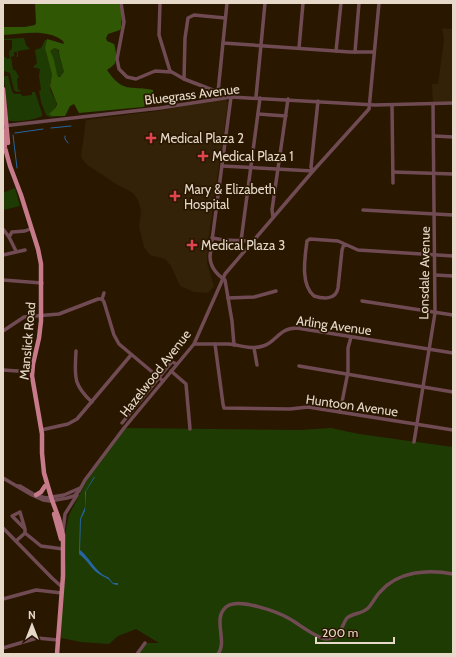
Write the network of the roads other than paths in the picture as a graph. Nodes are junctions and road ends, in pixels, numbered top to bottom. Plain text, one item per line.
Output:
1 (121, 3) edge
2 (160, 3) edge
3 (227, 3) edge
4 (265, 3) edge
5 (303, 3) edge
6 (341, 3) edge
7 (359, 3) edge
8 (379, 3) edge
9 (226, 18) junction
10 (223, 43) junction
11 (261, 46) junction
12 (299, 48) junction
13 (336, 51) junction
14 (355, 52) junction
15 (374, 52) junction
16 (171, 72) junction
17 (184, 79) junction
18 (3, 88) edge
19 (218, 92) junction
20 (231, 96) junction
21 (258, 97) junction
22 (219, 98) junction
23 (288, 99) junction
24 (318, 101) junction
25 (453, 103) edge
26 (370, 104) junction
27 (433, 104) junction
28 (392, 105) junction
29 (258, 114) junction
30 (286, 116) junction
31 (4, 127) edge
32 (434, 136) junction
33 (453, 137) edge
34 (222, 166) junction
35 (250, 168) junction
36 (279, 170) junction
37 (312, 171) junction
38 (393, 172) junction
39 (434, 174) junction
40 (453, 174) edge
41 (392, 184) dead end
42 (363, 210) dead end
43 (434, 214) junction
44 (453, 215) edge
45 (273, 217) junction
46 (3, 229) edge
47 (30, 229) junction
48 (9, 237) junction
49 (212, 238) junction
50 (241, 241) junction
51 (252, 242) junction
52 (344, 244) junction
53 (25, 250) dead end
54 (16, 251) junction
55 (3, 255) edge
56 (434, 255) junction
57 (453, 256) edge
58 (435, 275) junction
59 (453, 276) edge
60 (223, 278) junction
61 (3, 280) edge
62 (42, 283) junction
63 (276, 291) dead end
64 (104, 292) dead end
65 (228, 298) junction
66 (102, 299) junction
67 (362, 301) dead end
68 (435, 313) junction
69 (42, 315) junction
70 (453, 316) edge
71 (3, 331) edge
72 (351, 337) junction
73 (194, 344) junction
74 (215, 344) junction
75 (234, 345) junction
76 (254, 348) junction
77 (429, 349) junction
78 (76, 351) dead end
79 (453, 353) edge
80 (131, 355) junction
81 (176, 364) junction
82 (257, 365) dead end
83 (299, 366) dead end
84 (3, 370) edge
85 (171, 371) junction
86 (32, 372) junction
87 (348, 374) junction
88 (158, 378) junction
89 (163, 381) junction
90 (423, 387) junction
91 (453, 392) edge
92 (92, 402) junction
93 (134, 409) junction
94 (138, 412) junction
95 (340, 412) junction
96 (122, 423) dead end
97 (417, 424) junction
98 (190, 429) dead end
99 (41, 430) junction
100 (453, 430) edge
101 (414, 442) dead end
102 (44, 476) junction
103 (3, 478) edge
104 (16, 486) junction
105 (45, 486) junction
106 (79, 490) junction
107 (36, 495) junction
108 (50, 499) junction
109 (3, 528) edge
110 (25, 531) junction
111 (62, 532) junction
112 (16, 541) junction
113 (62, 541) junction
114 (63, 549) junction
115 (453, 574) edge
116 (62, 587) junction
117 (62, 593) junction
118 (3, 599) edge
119 (58, 640) junction
120 (145, 642) dead end
121 (3, 648) edge
122 (57, 654) edge
123 (138, 654) edge
124 (218, 654) edge

1 - 16 street
2 - 16 street
3 - 9 street
4 - 11 street
5 - 12 street
6 - 13 street
7 - 14 street
8 - 15 street, Hazelwood Avenue
9 - 10 street
9 - 17 street
10 - 11 street
10 - 19 street
11 - 12 street
11 - 21 street
12 - 13 street
13 - 14 street
14 - 15 street
15 - 26 street, Hazelwood Avenue
16 - 17 street
17 - 19 street
18 - 31 main road, Manslick Road
19 - 22 street
20 - 21 street, Bluegrass Avenue
20 - 22 street, Bluegrass Avenue
20 - 34 street
21 - 23 street, Bluegrass Avenue
21 - 29 street
22 - 31 street, Bluegrass Avenue
23 - 24 street, Bluegrass Avenue
23 - 30 street
24 - 26 street, Bluegrass Avenue
24 - 37 street
25 - 27 street, Bluegrass Avenue
26 - 28 street, Bluegrass Avenue
26 - 37 street, Hazelwood Avenue
27 - 28 street, Bluegrass Avenue
27 - 32 street, Lonsdale Avenue
28 - 38 street
29 - 30 street
29 - 35 street
30 - 36 street
31 - 47 main road, Manslick Road
32 - 33 street
32 - 39 street, Lonsdale Avenue
34 - 35 street
34 - 49 street
35 - 36 street
35 - 50 street
36 - 37 street
36 - 45 street
37 - 45 street, Hazelwood Avenue
38 - 39 street
38 - 41 street
39 - 40 street
39 - 43 street, Lonsdale Avenue
42 - 43 street
43 - 44 street
43 - 56 street, Lonsdale Avenue
45 - 51 street, Hazelwood Avenue
46 - 48 street
47 - 48 street
47 - 62 main road, Manslick Road
48 - 54 street
49 - 50 street
49 - 60 street
50 - 51 street
51 - 60 street, Hazelwood Avenue
52 - 52 street
52 - 56 street
53 - 54 street
54 - 55 street
56 - 57 street
56 - 58 street, Lonsdale Avenue
58 - 59 street
58 - 68 street, Lonsdale Avenue
60 - 65 street
60 - 73 street, Hazelwood Avenue
61 - 62 street
62 - 69 main road, Manslick Road
63 - 65 street
64 - 66 street
65 - 75 street
66 - 69 street
66 - 80 street
67 - 68 street
68 - 70 street
68 - 77 street, Lonsdale Avenue
69 - 71 street
69 - 86 main road, Manslick Road
72 - 76 street, Arling Avenue
72 - 77 street, Arling Avenue
72 - 87 street
73 - 74 street
73 - 81 street, Hazelwood Avenue
74 - 75 street
74 - 95 street, Huntoon Avenue
75 - 76 street
76 - 82 street
77 - 79 street, Arling Avenue
77 - 90 street, Lonsdale Avenue
78 - 92 street
80 - 88 street
80 - 92 street
81 - 85 street, Hazelwood Avenue
81 - 88 street
83 - 87 street
84 - 86 street
85 - 89 street, Hazelwood Avenue
85 - 98 street
86 - 99 main road, Manslick Road
87 - 90 street
87 - 95 street
88 - 89 street
88 - 93 street
89 - 94 street, Hazelwood Avenue
90 - 91 street
90 - 97 street, Lonsdale Avenue
92 - 99 street
93 - 94 street
93 - 96 street
94 - 106 street, Hazelwood Avenue
95 - 97 street, Huntoon Avenue
97 - 100 street, Huntoon Avenue
97 - 101 street, Lonsdale Avenue
99 - 102 main road, Manslick Road
102 - 105 main road, Manslick Road
102 - 108 main road, Manslick Road
103 - 104 street
104 - 107 street
104 - 108 street
105 - 107 main road
105 - 108 main road, Manslick Road
106 - 108 street, Hazelwood Avenue
106 - 111 street
107 - 108 street
108 - 111 main road, Manslick Road
108 - 113 main road, Manslick Road
109 - 112 street
110 - 110 street
110 - 112 street
110 - 114 street
111 - 113 main road, Manslick Road
112 - 116 street
113 - 114 main road, Manslick Road
114 - 116 main road, Manslick Road
115 - 124 street
116 - 117 main road, Manslick Road
117 - 118 street
117 - 119 main road, Manslick Road
119 - 121 street
119 - 122 main road, Manslick Road
120 - 123 street

